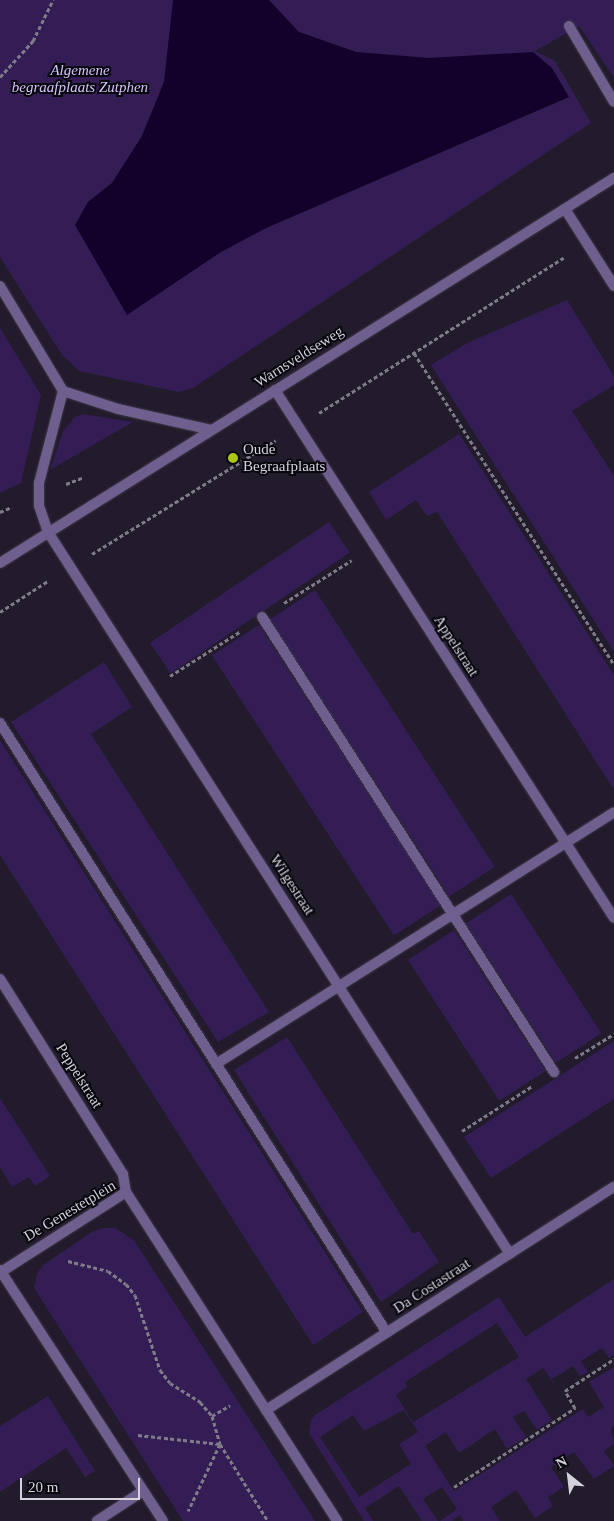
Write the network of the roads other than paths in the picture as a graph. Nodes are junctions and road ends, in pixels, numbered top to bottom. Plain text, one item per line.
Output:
1 (569, 26) dead end
2 (614, 102) edge
3 (614, 178) edge
4 (565, 209) junction
5 (0, 286) edge
6 (614, 286) edge
7 (275, 390) junction
8 (63, 391) junction
9 (211, 430) junction
10 (48, 532) junction
11 (0, 563) edge
12 (262, 617) dead end
13 (0, 723) edge
14 (614, 812) edge
15 (565, 843) junction
16 (452, 914) junction
17 (614, 918) edge
18 (0, 979) edge
19 (338, 986) junction
20 (216, 1064) junction
21 (554, 1072) road end
22 (614, 1187) edge
23 (126, 1192) junction
24 (510, 1254) junction
25 (1, 1271) edge
26 (387, 1333) junction
27 (266, 1410) junction
28 (143, 1491) junction
29 (98, 1521) edge
30 (163, 1521) edge
31 (337, 1521) edge

1 - 2 street
3 - 4 street, Warnsveldseweg
4 - 6 street
4 - 7 street, Warnsveldseweg
5 - 8 street
7 - 9 street, Warnsveldseweg
7 - 15 street, Appelstraat
8 - 9 street
8 - 10 street, Wilgestraat
9 - 10 street, Warnsveldseweg
10 - 11 street, Warnsveldseweg
10 - 19 street, Wilgestraat
12 - 16 street
13 - 20 street
14 - 15 street
15 - 16 street
15 - 17 street, Appelstraat
16 - 19 street
16 - 21 street
18 - 23 street, Peppelstraat
19 - 20 street
19 - 24 street, Wilgestraat
20 - 26 street
22 - 24 street, Da Costastraat
23 - 25 street, De Genestetplein
23 - 27 street, De Genestetplein
24 - 26 street, Da Costastraat
25 - 28 street, De Genestetplein
26 - 27 street, Da Costastraat
27 - 31 street, De Genestetplein
28 - 29 street
28 - 30 street, De Genestetplein

